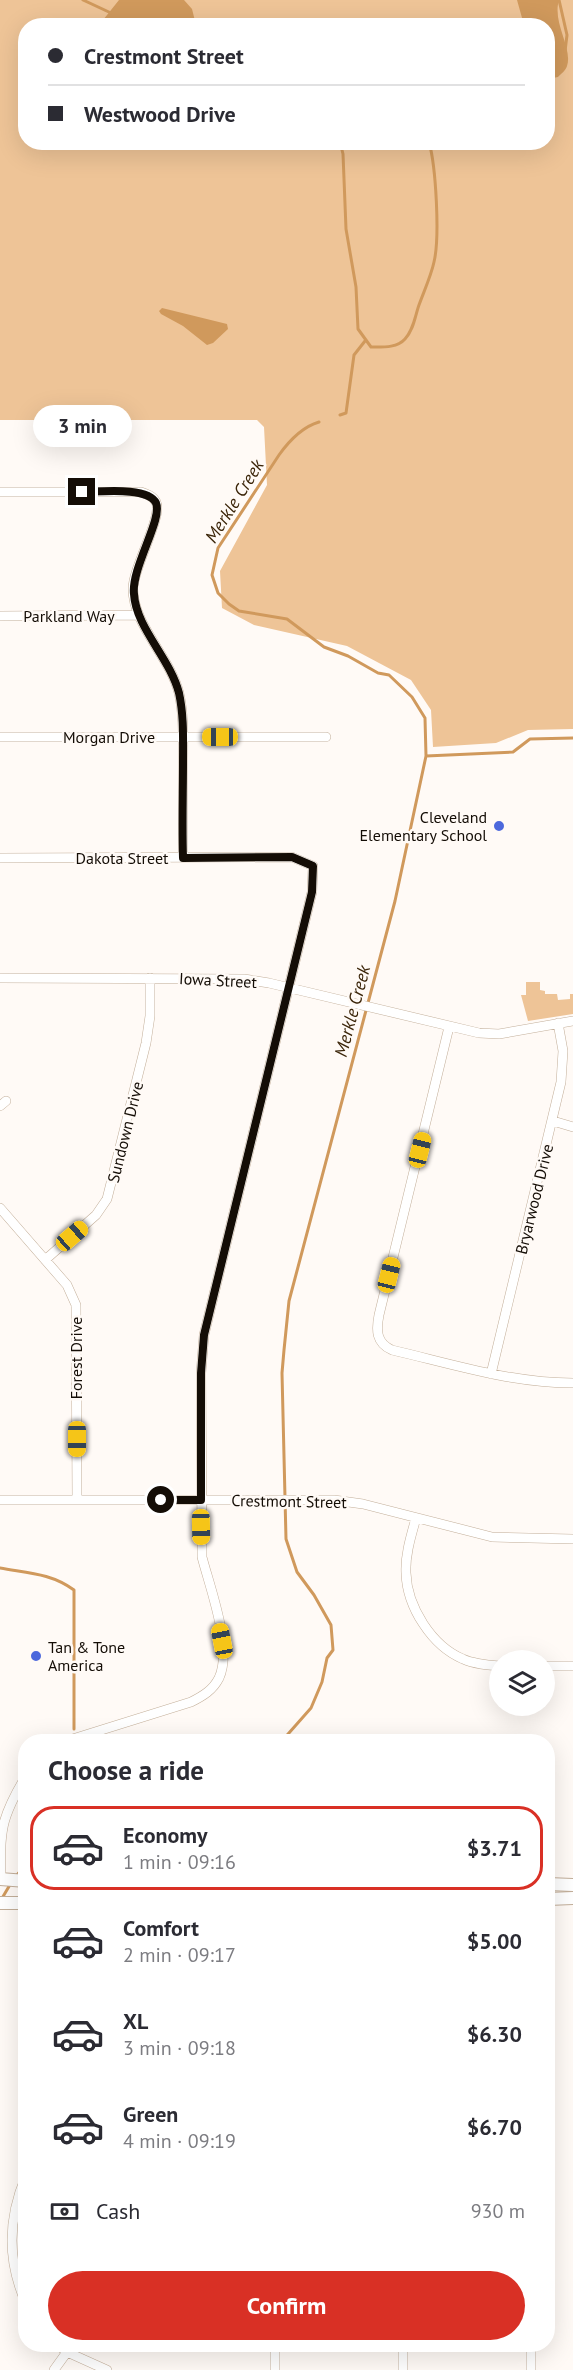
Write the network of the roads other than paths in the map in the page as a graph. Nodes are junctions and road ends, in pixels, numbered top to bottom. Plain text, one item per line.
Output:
1 (0, 492) edge
2 (139, 615) junction
3 (0, 616) edge
4 (0, 737) edge
5 (183, 737) junction
6 (327, 737) dead end
7 (0, 858) edge
8 (183, 858) junction
9 (0, 978) edge
10 (150, 978) junction
11 (287, 988) junction
12 (573, 1021) edge
13 (558, 1023) junction
14 (449, 1027) junction
15 (553, 1121) junction
16 (573, 1126) edge
17 (0, 1208) edge
18 (45, 1260) junction
19 (491, 1374) junction
20 (573, 1383) edge
21 (0, 1500) edge
22 (77, 1500) junction
23 (201, 1500) junction
24 (416, 1518) junction
25 (573, 1539) edge
26 (489, 1664) edge
27 (555, 1665) edge
28 (573, 1666) edge
29 (89, 1734) edge
30 (18, 1789) edge
31 (2, 1880) edge
32 (18, 1881) edge
33 (555, 1884) edge
34 (573, 1885) edge
35 (573, 1898) edge
36 (555, 1899) edge
37 (0, 1903) edge
38 (18, 1903) edge
39 (18, 2200) edge
40 (18, 2279) edge
41 (68, 2352) joint
42 (275, 2352) edge
43 (403, 2352) edge
44 (531, 2352) edge
45 (54, 2370) edge
46 (107, 2370) edge
47 (275, 2370) edge
48 (403, 2370) edge
49 (531, 2370) edge

1 - 2 street
2 - 3 street, Parkland Way
2 - 5 street
4 - 5 street, Morgan Drive
5 - 6 street, Morgan Drive
5 - 8 street
7 - 8 street, Dakota Street
8 - 11 street, Dakota Street
9 - 10 street, Iowa Street
10 - 11 street, Iowa Street
10 - 18 street, Sundown Drive
11 - 14 street, Iowa Street
11 - 23 street
12 - 13 street, Iowa Street
13 - 14 street, Iowa Street
13 - 15 street, Bryarwood Drive
14 - 19 street
15 - 16 street
15 - 19 street, Bryarwood Drive
17 - 18 street, Forest Drive
18 - 22 street, Forest Drive
19 - 20 street
21 - 22 street, Crestmont Street
22 - 23 street, Crestmont Street
23 - 24 street, Crestmont Street
23 - 29 street
24 - 25 street, Crestmont Street
24 - 26 street
27 - 28 street
30 - 31 street
31 - 32 main road
33 - 34 main road
35 - 36 main road
37 - 38 main road
39 - 40 street
41 - 45 street
41 - 46 street
42 - 47 street
43 - 48 street
44 - 49 street

